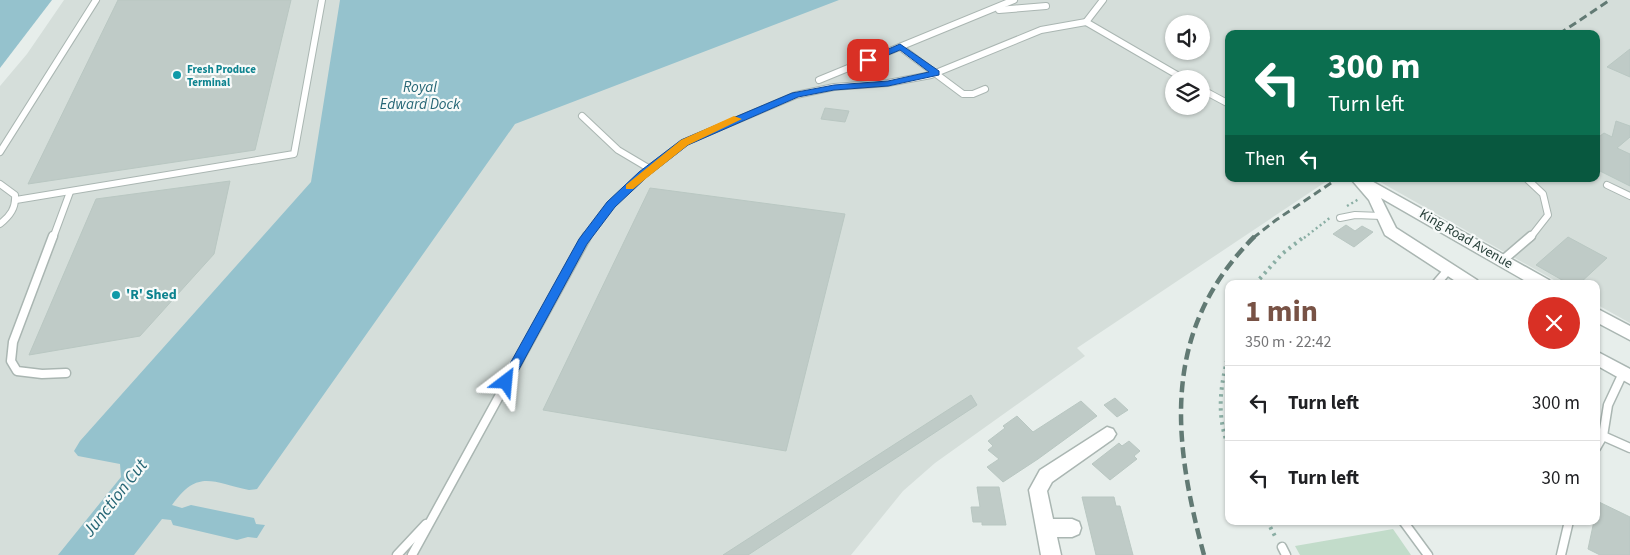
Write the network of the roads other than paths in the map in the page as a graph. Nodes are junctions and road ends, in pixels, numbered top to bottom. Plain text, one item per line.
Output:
1 (96, 0) edge
2 (322, 0) edge
3 (1014, 0) edge
4 (1103, 0) edge
5 (1046, 6) dead end
6 (985, 12) junction
7 (1086, 22) junction
8 (900, 47) junction
9 (1169, 70) edge
10 (936, 73) junction
11 (819, 80) dead end
12 (985, 89) dead end
13 (1210, 94) edge
14 (1225, 102) edge
15 (582, 116) dead end
16 (0, 152) edge
17 (650, 169) junction
18 (1362, 182) edge
19 (1364, 182) edge
20 (1529, 182) edge
21 (0, 184) edge
22 (1607, 185) dead end
23 (70, 192) junction
24 (1630, 196) edge
25 (16, 200) junction
26 (1413, 209) junction
27 (1382, 216) junction
28 (1337, 217) road end
29 (0, 224) edge
30 (1503, 260) junction
31 (1448, 270) junction
32 (1439, 280) edge
33 (1465, 280) edge
34 (1537, 280) edge
35 (1600, 316) edge
36 (1630, 334) edge
37 (1600, 359) edge
38 (1628, 371) edge
39 (66, 373) dead end
40 (1107, 434) dead end
41 (1603, 436) junction
42 (1600, 441) edge
43 (1630, 448) edge
44 (432, 518) junction
45 (1406, 525) edge
46 (1568, 525) edge
47 (1046, 528) junction
48 (1072, 528) dead end
49 (397, 555) edge
50 (412, 555) edge
51 (1051, 555) edge
52 (1428, 555) edge
53 (1561, 555) edge

1 - 16 lane
2 - 23 lane
3 - 6 lane
4 - 7 lane
5 - 6 lane
6 - 8 lane
7 - 9 lane
7 - 10 lane
8 - 10 lane
8 - 11 lane
10 - 12 lane
10 - 17 lane
13 - 14 lane
15 - 17 lane
17 - 44 lane
18 - 27 street, King Road Avenue
19 - 26 street, King Road Avenue
20 - 30 lane
21 - 25 lane
22 - 24 lane
23 - 25 lane
23 - 39 lane
25 - 29 lane
26 - 27 street, King Road Avenue
26 - 30 street, King Road Avenue
27 - 28 lane
27 - 31 street, King Road Avenue
30 - 34 street, King Road Avenue
31 - 32 lane
31 - 33 street, King Road Avenue
35 - 36 street
37 - 38 street
38 - 41 lane
40 - 47 street
41 - 42 lane
41 - 43 lane
44 - 49 lane
44 - 50 lane
45 - 52 lane
46 - 53 lane
47 - 48 street
47 - 51 street

